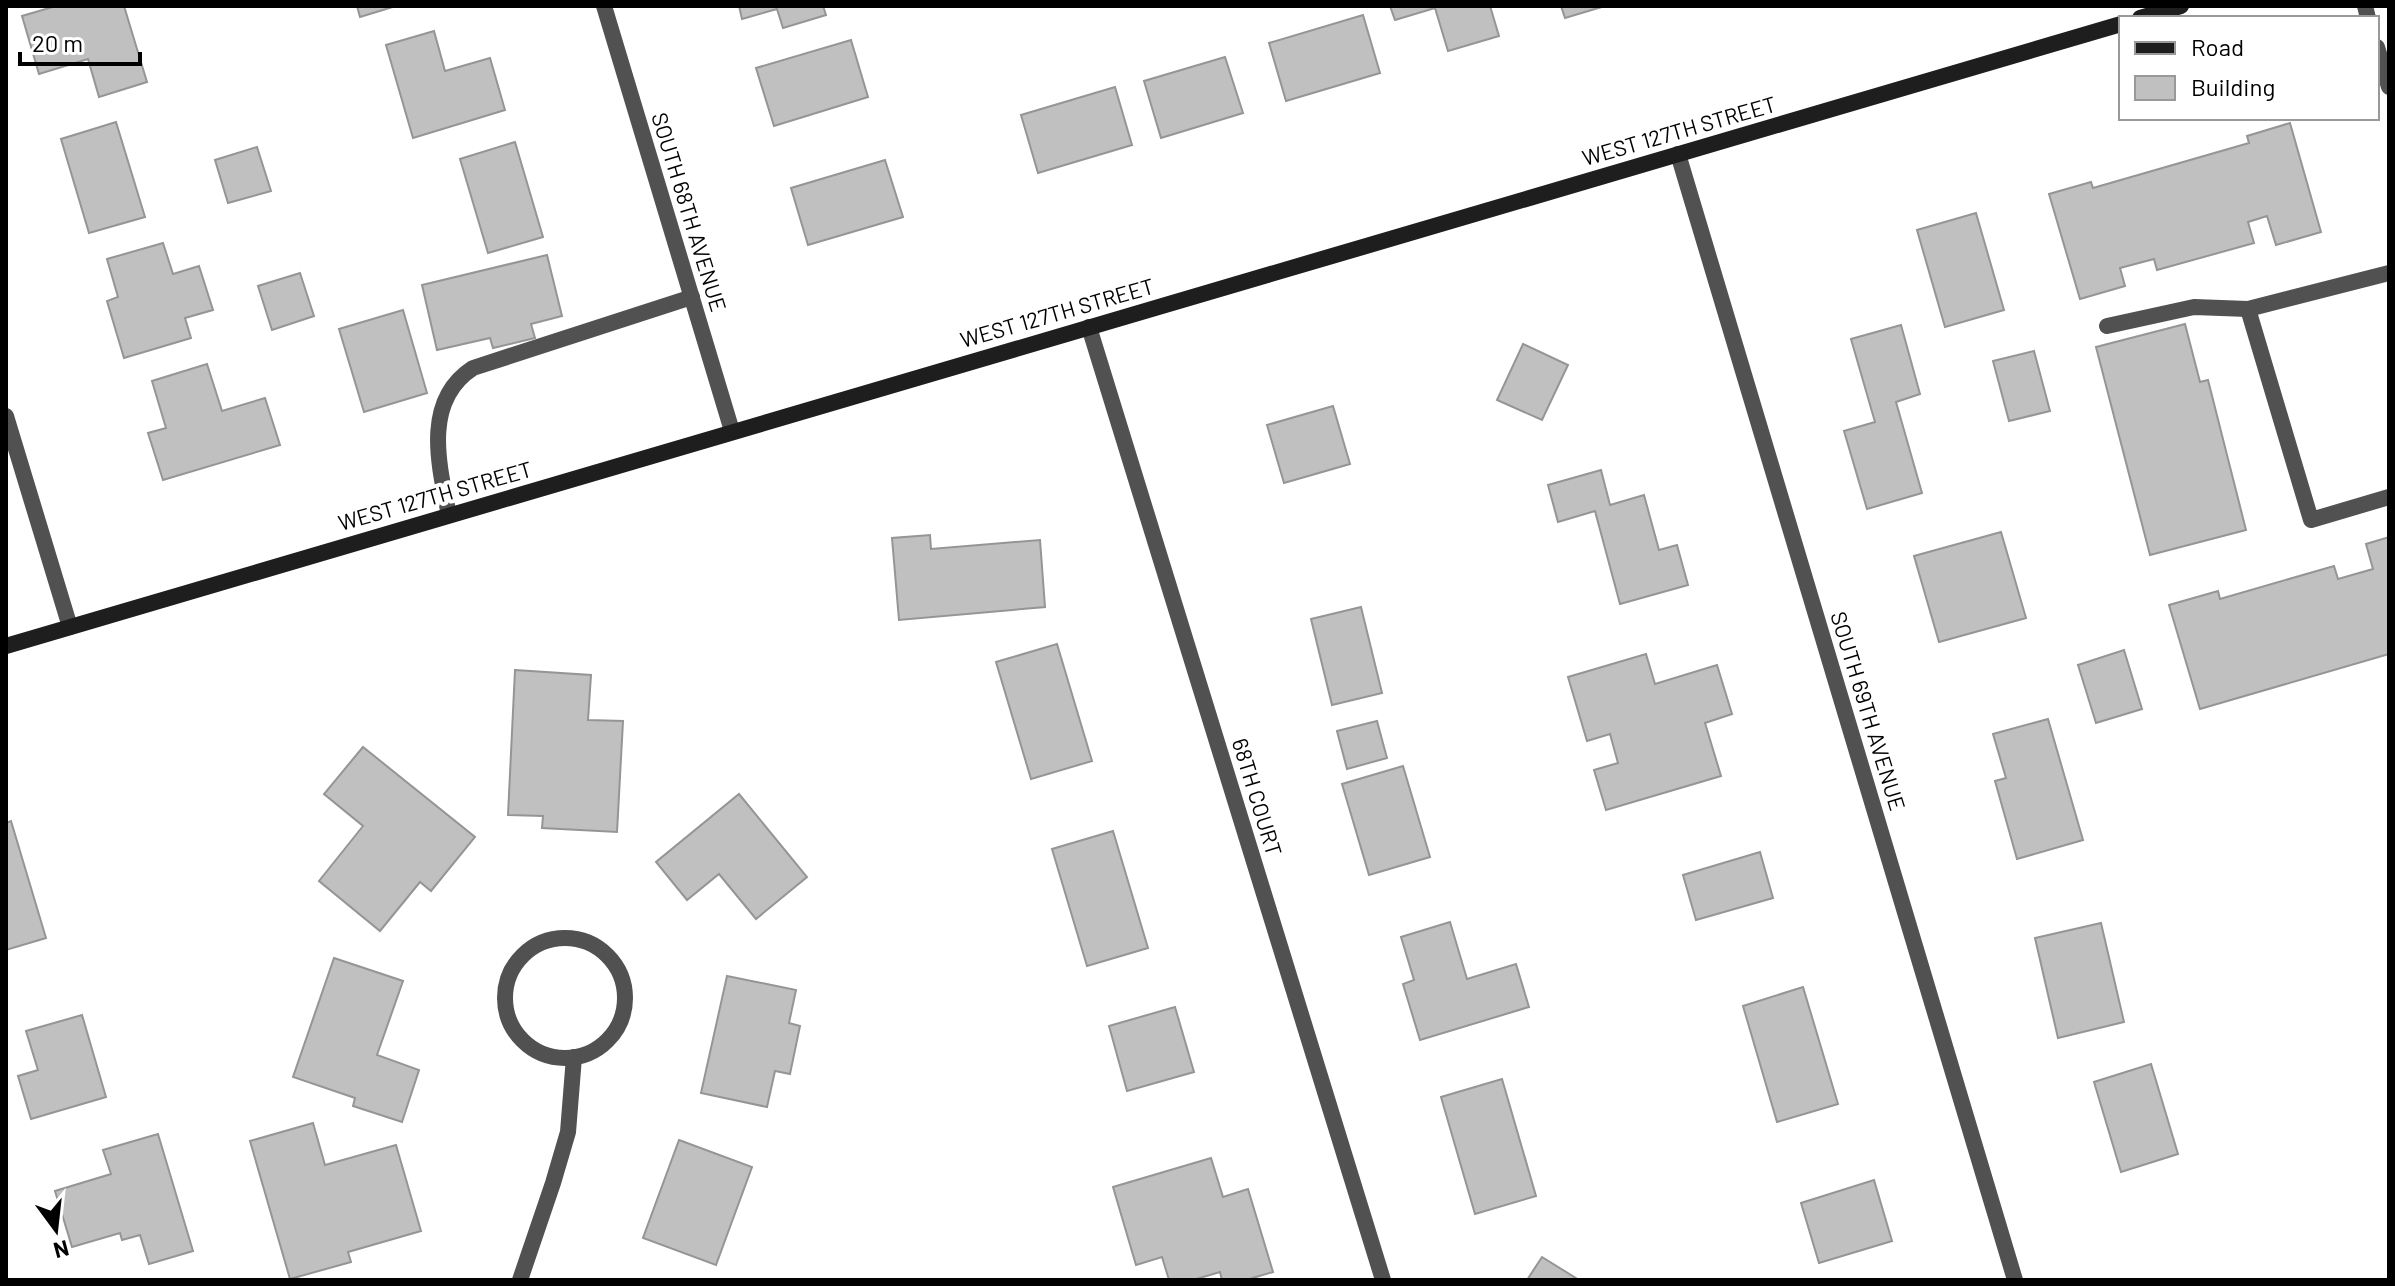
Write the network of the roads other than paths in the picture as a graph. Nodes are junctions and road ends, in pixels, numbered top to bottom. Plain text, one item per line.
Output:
1 (604, 6) edge
2 (2181, 6) edge
3 (2147, 16) edge
4 (2119, 25) edge
5 (2379, 54) edge
6 (2389, 87) edge
7 (1678, 154) junction
8 (2389, 273) edge
9 (692, 297) junction
10 (2248, 309) junction
11 (2107, 326) dead end
12 (1089, 327) junction
13 (6, 416) edge
14 (732, 431) junction
15 (2389, 497) edge
16 (449, 515) junction
17 (70, 627) junction
18 (6, 646) edge
19 (574, 1057) junction
20 (520, 1280) edge
21 (1383, 1280) edge
22 (2015, 1280) edge

1 - 9 street, SOUTH 68TH AVENUE
2 - 3 main road
4 - 7 main road, WEST 127TH STREET
5 - 6 street
7 - 12 main road, WEST 127TH STREET
7 - 22 street, SOUTH 69TH AVENUE
8 - 10 street
9 - 14 street, SOUTH 68TH AVENUE
9 - 16 street
10 - 11 street
10 - 15 street
12 - 14 main road, WEST 127TH STREET
12 - 21 street, 68TH COURT
13 - 17 street
14 - 16 main road, WEST 127TH STREET
16 - 17 main road, WEST 127TH STREET
17 - 18 main road, WEST 127TH STREET
19 - 19 street
19 - 20 street

